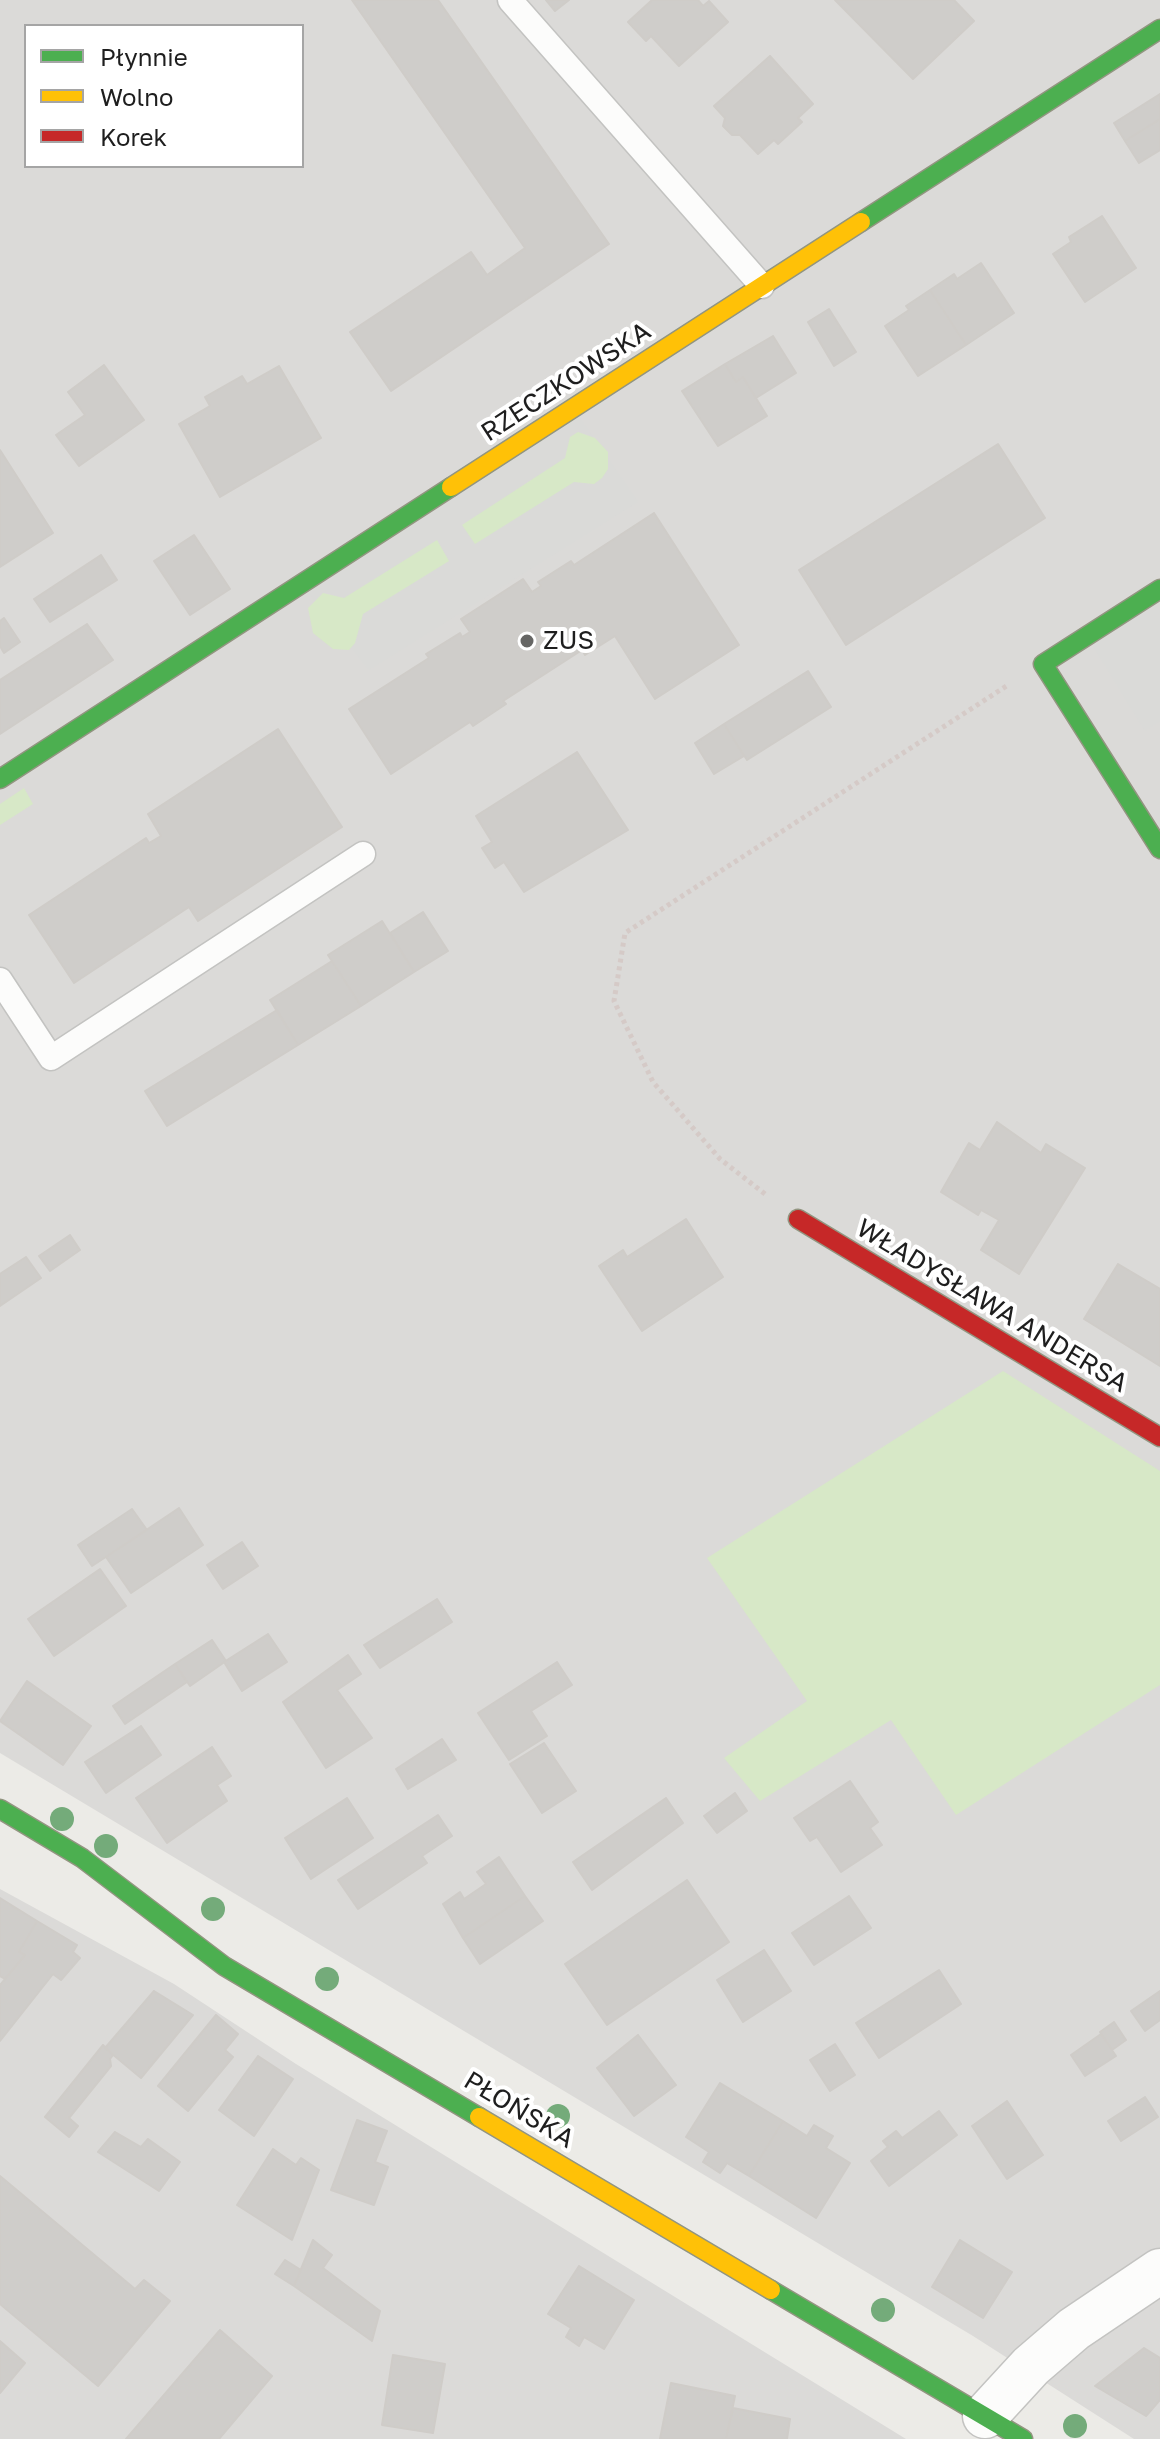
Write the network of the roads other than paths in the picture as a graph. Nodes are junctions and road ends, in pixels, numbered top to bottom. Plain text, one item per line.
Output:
1 (510, 0) edge
2 (1160, 29) edge
3 (762, 286) junction
4 (1160, 589) edge
5 (0, 779) edge
6 (1160, 849) edge
7 (363, 854) dead end
8 (0, 980) edge
9 (798, 1219) road end
10 (1160, 1437) edge
11 (0, 1809) edge
12 (1160, 2271) edge
13 (985, 2416) junction
14 (1023, 2439) edge

1 - 3 lane
2 - 3 street, RZECZKOWSKA
3 - 5 street, RZECZKOWSKA
4 - 6 street
7 - 8 lane
9 - 10 street, WŁADYSŁAWA ANDERSA
11 - 13 street, PŁOŃSKA
12 - 13 street
13 - 14 street, PŁOŃSKA

